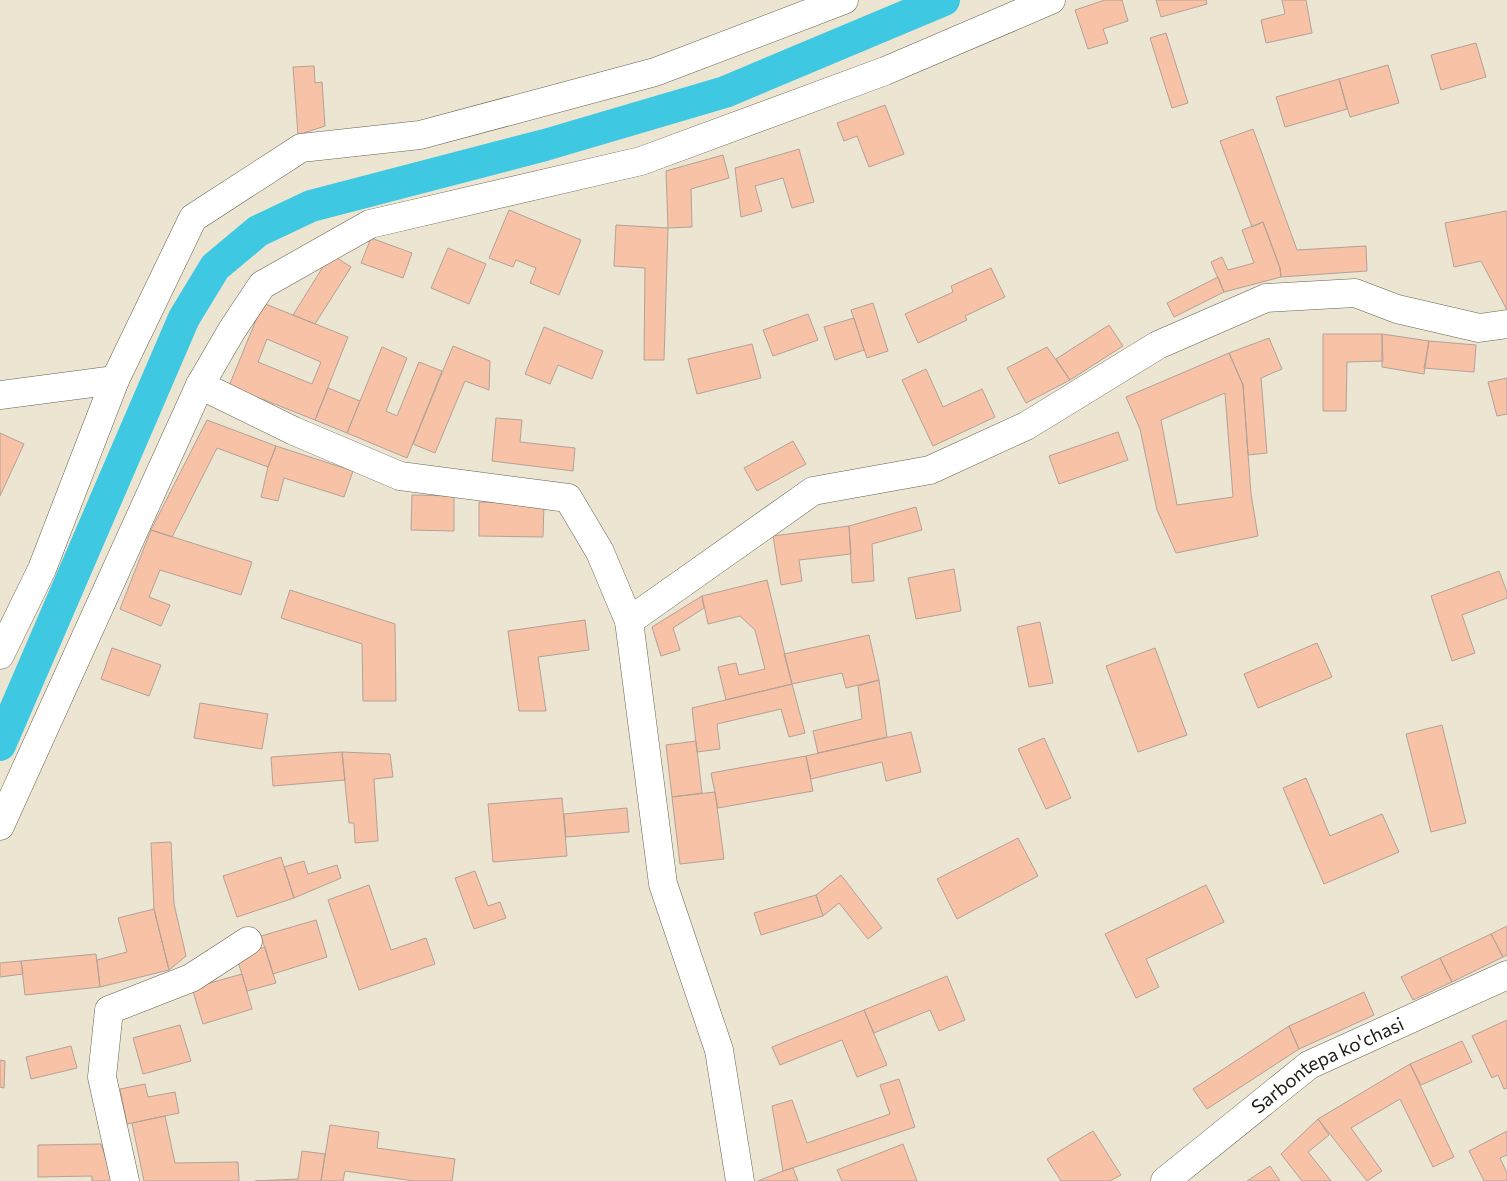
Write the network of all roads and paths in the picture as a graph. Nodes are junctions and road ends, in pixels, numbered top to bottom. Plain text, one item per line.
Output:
1 (844, 0) edge
2 (1051, 0) edge
3 (1507, 324) edge
4 (115, 380) junction
5 (200, 385) junction
6 (0, 395) edge
7 (629, 622) junction
8 (0, 654) edge
9 (0, 826) edge
10 (248, 941) dead end
11 (1507, 975) edge
12 (125, 1181) edge
13 (740, 1181) edge
14 (1165, 1181) edge

1 - 4 street
2 - 5 street
3 - 7 street
4 - 6 street
4 - 8 street
5 - 7 street
5 - 9 street
7 - 13 street
10 - 12 street
11 - 14 street, Sarbontepa ko'chasi

